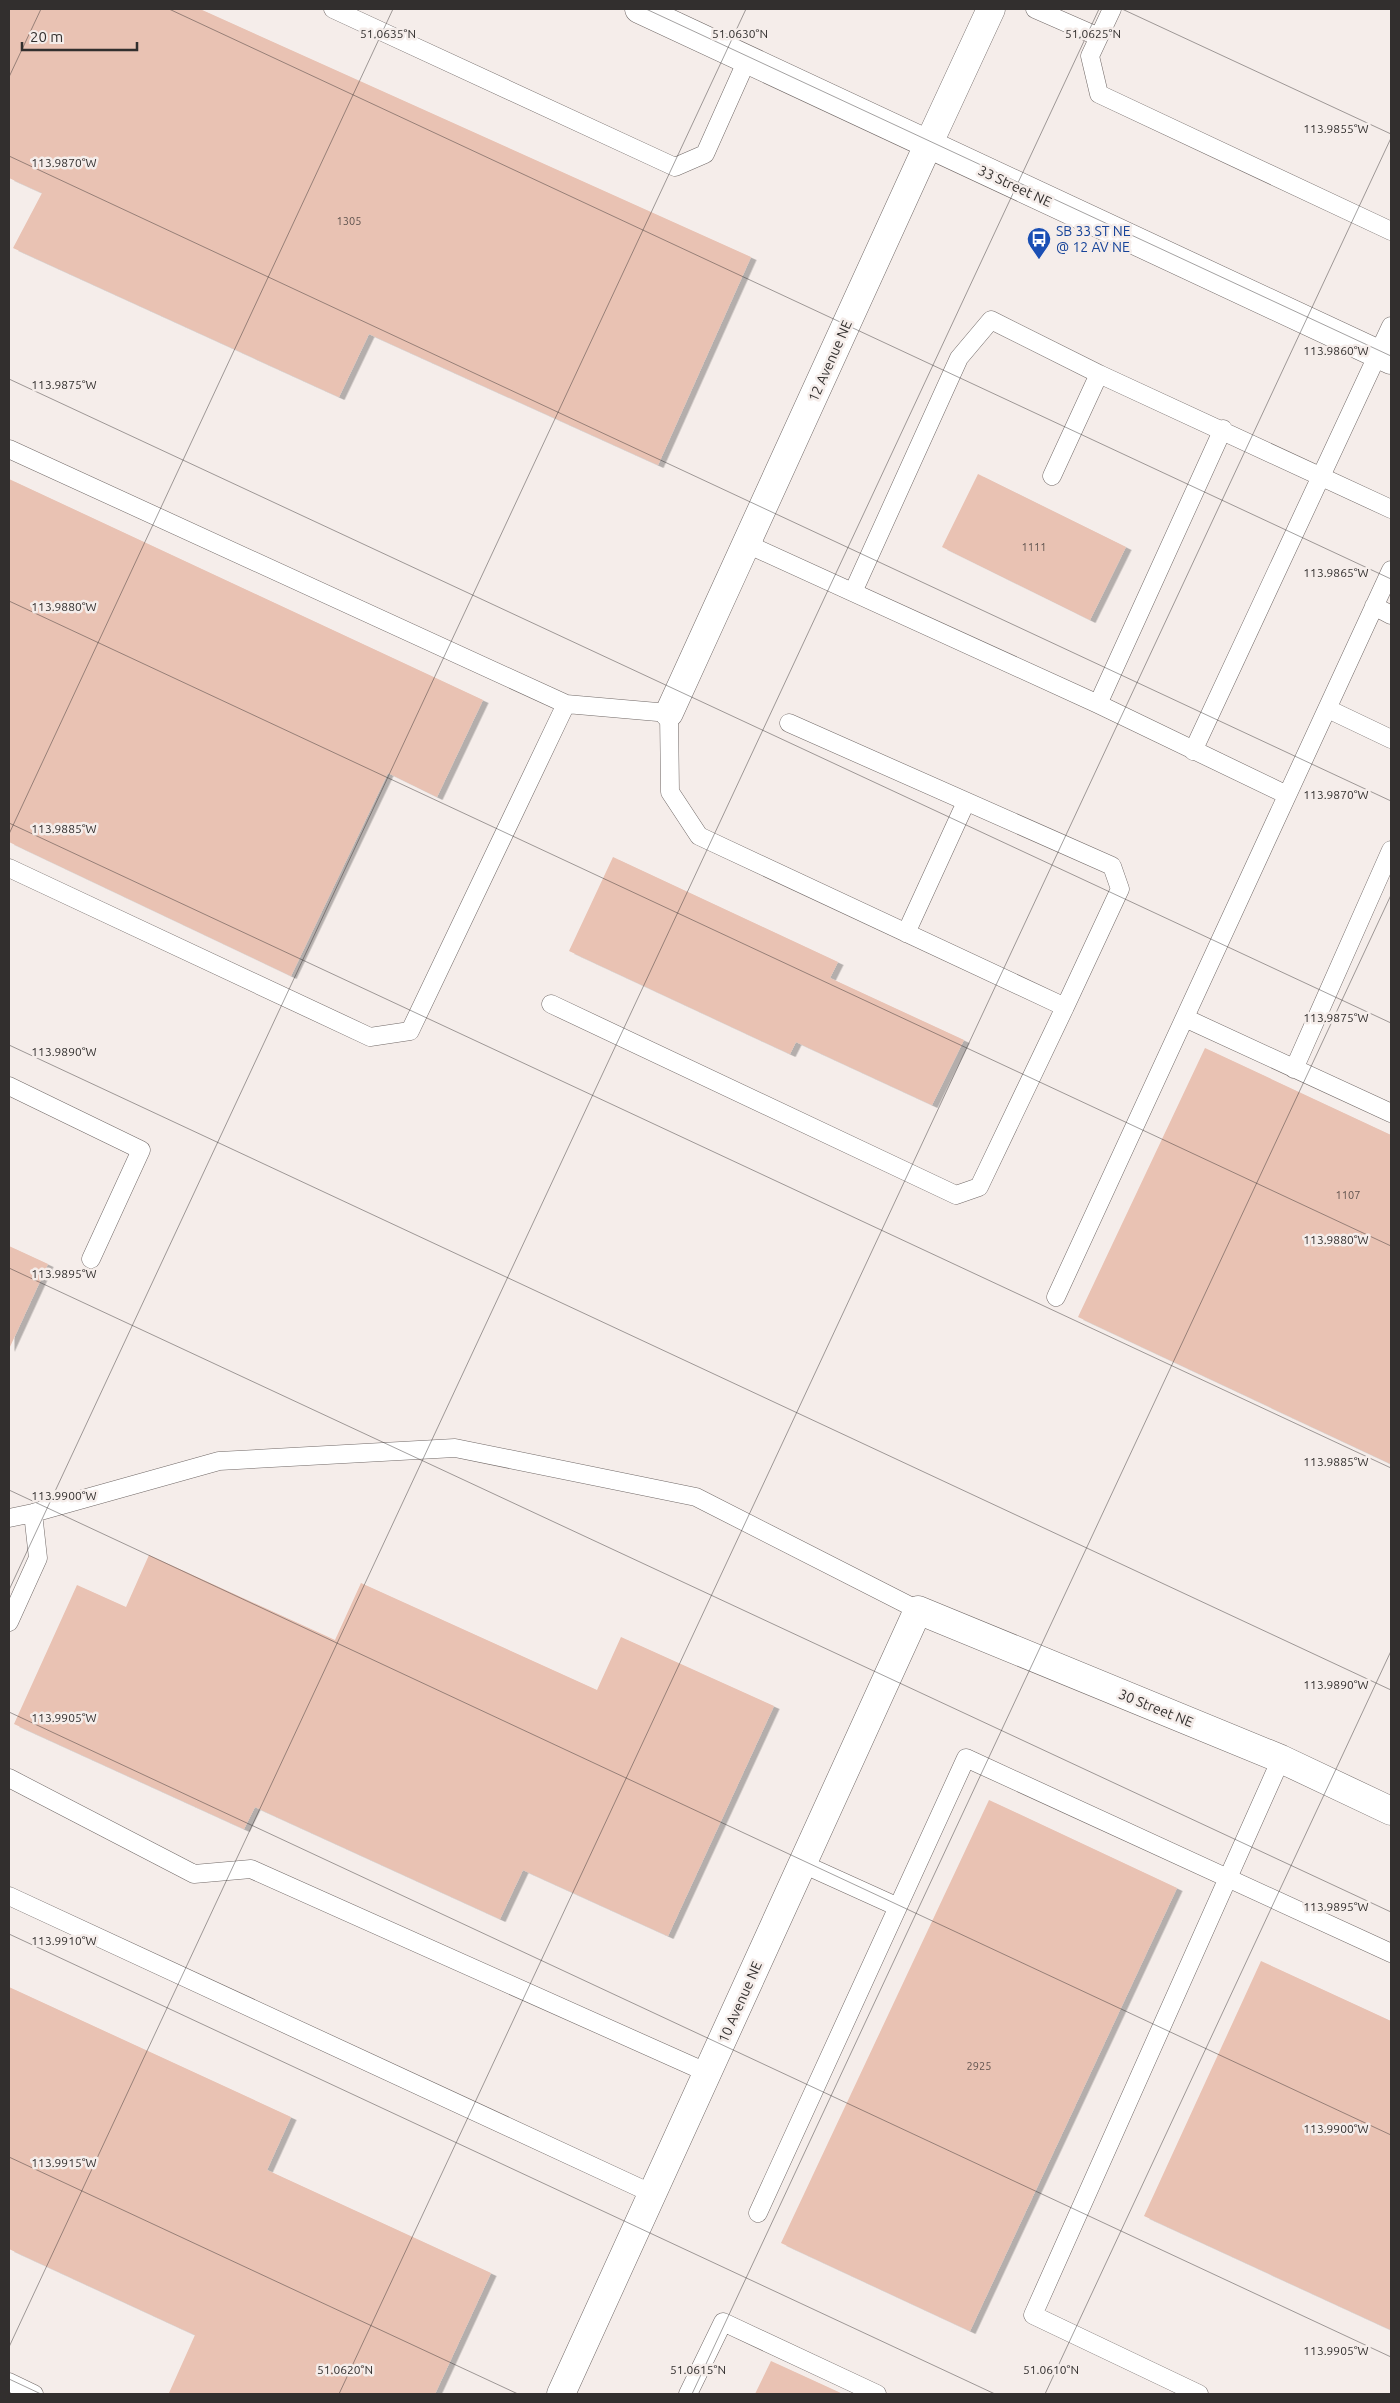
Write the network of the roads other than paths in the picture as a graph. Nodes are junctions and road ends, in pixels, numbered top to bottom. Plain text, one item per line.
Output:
1 (333, 9) edge
2 (639, 9) edge
3 (991, 9) edge
4 (1035, 9) edge
5 (1112, 9) edge
6 (1099, 37) junction
7 (747, 60) junction
8 (928, 145) junction
9 (1391, 232) edge
10 (1391, 326) edge
11 (1385, 357) edge
12 (1099, 374) junction
13 (1222, 429) junction
14 (9, 449) edge
15 (1052, 476) dead end
16 (1322, 476) junction
17 (1391, 509) edge
18 (747, 544) junction
19 (1391, 570) edge
20 (853, 592) junction
21 (1374, 606) junction
22 (1391, 614) edge
23 (566, 704) junction
24 (1098, 704) junction
25 (1328, 709) junction
26 (669, 713) junction
27 (789, 723) dead end
28 (1391, 739) edge
29 (1193, 751) junction
30 (1287, 795) junction
31 (966, 802) junction
32 (1391, 850) edge
33 (9, 868) edge
34 (906, 933) junction
35 (552, 1004) dead end
36 (1065, 1007) junction
37 (1185, 1018) junction
38 (1294, 1068) junction
39 (9, 1086) edge
40 (1391, 1113) edge
41 (91, 1259) dead end
42 (1056, 1297) dead end
43 (33, 1513) junction
44 (9, 1518) edge
45 (918, 1610) junction
46 (9, 1622) edge
47 (1281, 1759) junction
48 (9, 1778) edge
49 (1391, 1811) edge
50 (802, 1864) junction
51 (1228, 1877) junction
52 (9, 1896) edge
53 (898, 1907) junction
54 (1391, 1953) edge
55 (708, 2073) junction
56 (653, 2194) junction
57 (758, 2213) dead end
58 (9, 2382) edge
59 (34, 2394) edge
60 (561, 2394) edge
61 (688, 2394) edge
62 (877, 2394) edge
63 (1199, 2394) edge

1 - 7 lane
2 - 7 street, 33 Street NE
3 - 8 street, 12 Avenue NE
4 - 6 lane
5 - 6 lane
6 - 9 lane
7 - 8 street, 33 Street NE
8 - 11 street, 33 Street NE
8 - 18 street, 12 Avenue NE
10 - 11 lane
11 - 16 lane
12 - 13 lane
12 - 15 lane
12 - 20 lane
13 - 16 lane
13 - 24 lane
14 - 23 lane
16 - 17 lane
16 - 29 lane
18 - 20 lane
18 - 26 street, 12 Avenue NE
19 - 21 lane
20 - 24 lane
21 - 22 lane
21 - 25 lane
23 - 26 lane
23 - 33 lane
24 - 29 lane
25 - 28 lane
25 - 30 lane
26 - 34 lane
27 - 31 lane
29 - 30 lane
30 - 37 lane
31 - 34 lane
31 - 36 lane
32 - 38 lane
34 - 36 lane
35 - 36 lane
37 - 38 lane
37 - 42 lane
38 - 40 lane
39 - 41 lane
43 - 44 lane
43 - 45 lane
43 - 46 lane
45 - 47 street, 30 Street NE
45 - 50 street, 10 Avenue NE
47 - 49 street, 30 Street NE
47 - 51 lane
48 - 55 lane
50 - 53 lane
50 - 55 street, 10 Avenue NE
51 - 53 lane
51 - 54 lane
51 - 63 lane
52 - 56 lane
53 - 57 lane
55 - 56 street, 10 Avenue NE
56 - 60 street, 10 Avenue NE
58 - 59 lane
61 - 62 lane

